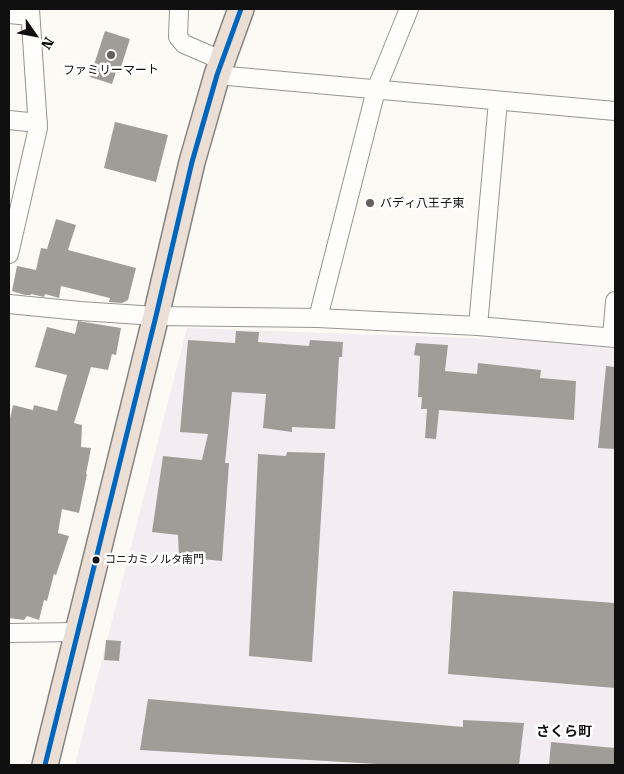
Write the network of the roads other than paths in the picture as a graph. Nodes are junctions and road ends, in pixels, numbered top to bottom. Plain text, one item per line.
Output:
1 (179, 9) edge
2 (241, 9) edge
3 (410, 9) edge
4 (30, 12) edge
5 (9, 14) edge
6 (219, 67) junction
7 (376, 90) junction
8 (498, 101) junction
9 (615, 111) edge
10 (9, 120) edge
11 (38, 123) junction
12 (9, 254) edge
13 (615, 301) edge
14 (9, 304) edge
15 (156, 316) junction
16 (318, 318) junction
17 (478, 326) junction
18 (614, 338) edge
19 (77, 632) junction
20 (9, 633) edge
21 (45, 765) edge

1 - 6 street
2 - 6 highway
3 - 7 street
4 - 5 street
4 - 11 street
6 - 7 street
6 - 15 highway
7 - 8 street
7 - 16 street
8 - 9 street
8 - 17 street
10 - 11 street
11 - 12 street
13 - 18 street
14 - 15 street
15 - 16 street
15 - 19 highway
16 - 17 street
17 - 18 street
19 - 20 street
19 - 21 highway

